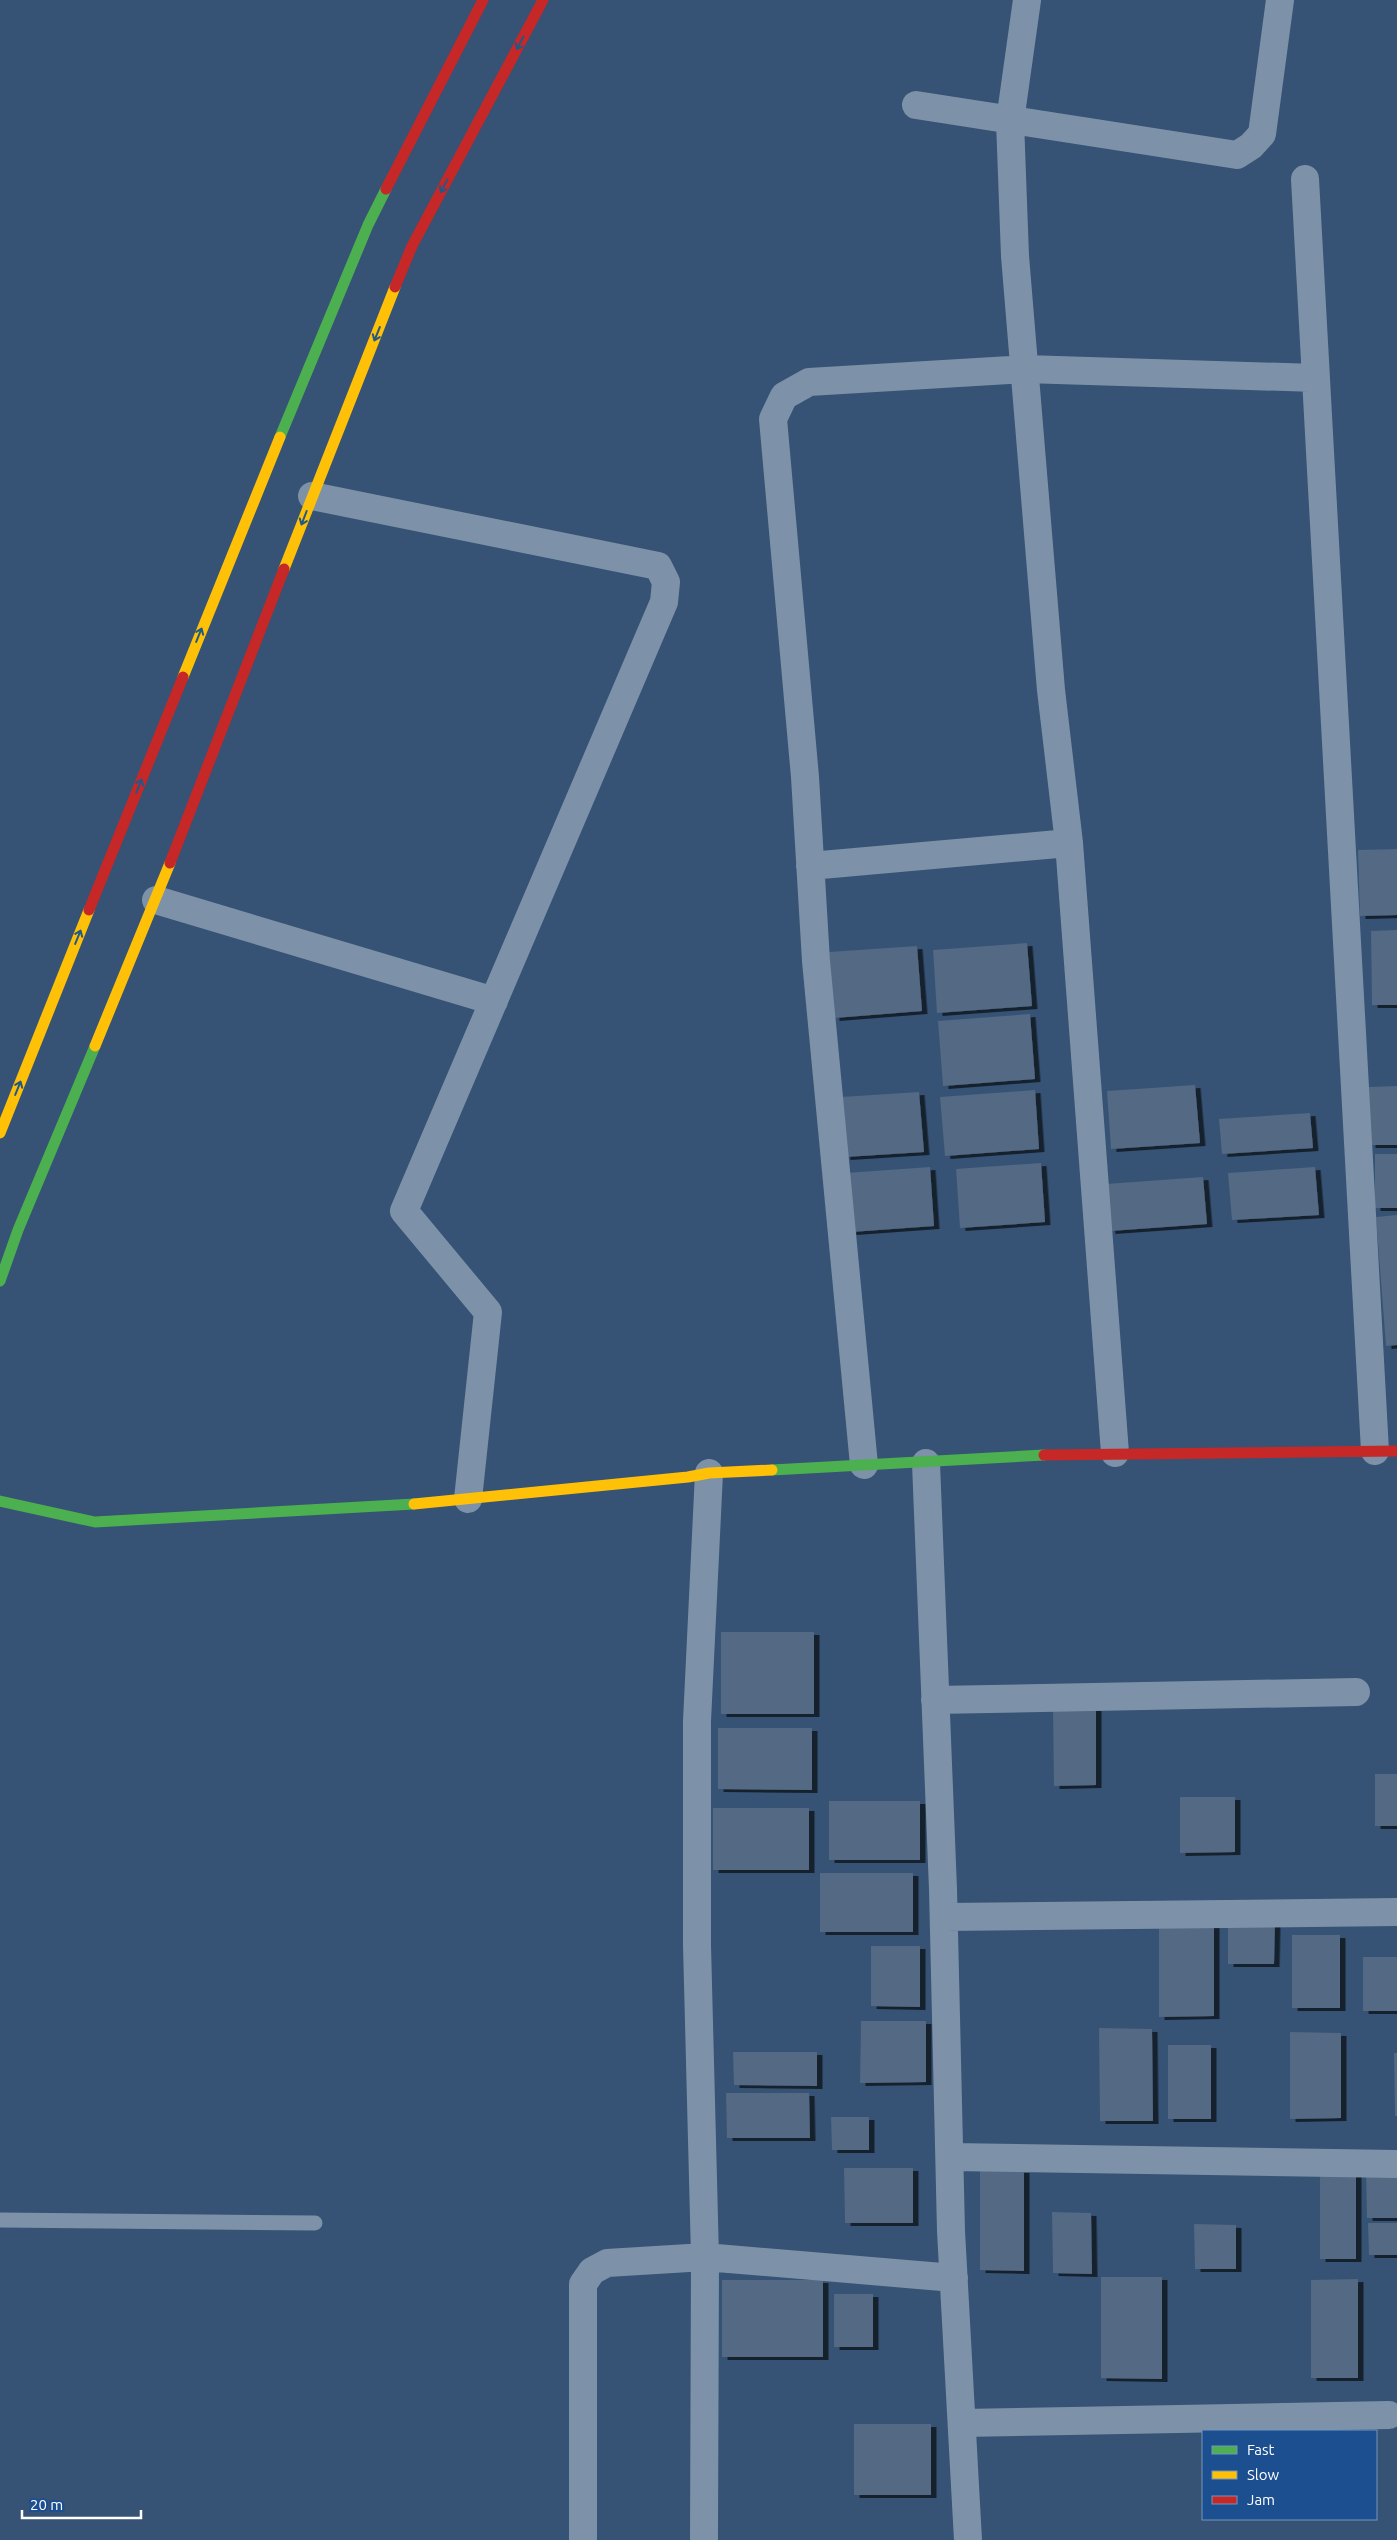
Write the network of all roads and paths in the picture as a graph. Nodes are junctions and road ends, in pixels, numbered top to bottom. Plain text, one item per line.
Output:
1 (483, 0) edge
2 (543, 0) edge
3 (1027, 0) edge
4 (1280, 0) edge
5 (916, 105) dead end
6 (1010, 121) junction
7 (1305, 179) dead end
8 (1025, 369) junction
9 (1316, 378) junction
10 (312, 496) junction
11 (1069, 843) junction
12 (810, 866) junction
13 (156, 900) junction
14 (494, 1001) junction
15 (0, 1133) edge
16 (0, 1281) edge
17 (1386, 1451) edge
18 (1115, 1453) junction
19 (926, 1463) junction
20 (864, 1465) junction
21 (709, 1473) junction
22 (468, 1499) junction
23 (0, 1501) edge
24 (1356, 1692) dead end
25 (935, 1700) junction
26 (1397, 1912) edge
27 (944, 1917) junction
28 (950, 2157) junction
29 (1396, 2164) edge
30 (0, 2220) edge
31 (315, 2223) dead end
32 (705, 2257) junction
33 (954, 2278) junction
34 (1389, 2414) dead end
35 (962, 2423) junction
36 (583, 2540) edge
37 (704, 2540) edge
38 (968, 2540) edge

15 -> 1 main road
2 -> 10 main road
3 - 6 street
4 - 6 street
5 - 6 street
6 - 8 street
7 - 9 street
8 - 9 street
8 - 11 street
8 - 12 street
9 - 17 street
10 -> 13 main road
10 - 14 street
11 - 12 street
11 - 18 street
12 - 20 street
13 - 14 street
13 - 16 main road
14 - 22 street
17 - 18 main road
18 - 19 main road
19 - 20 main road
19 - 25 street
20 - 21 main road
21 - 22 main road
21 - 32 street
22 - 23 main road
24 - 25 street
25 - 27 street
26 - 27 street
27 - 28 street
28 - 29 street
28 - 33 street
30 - 31 lane
32 - 33 street
32 - 36 street
32 - 37 street
33 - 35 street
34 - 35 street
35 - 38 street

